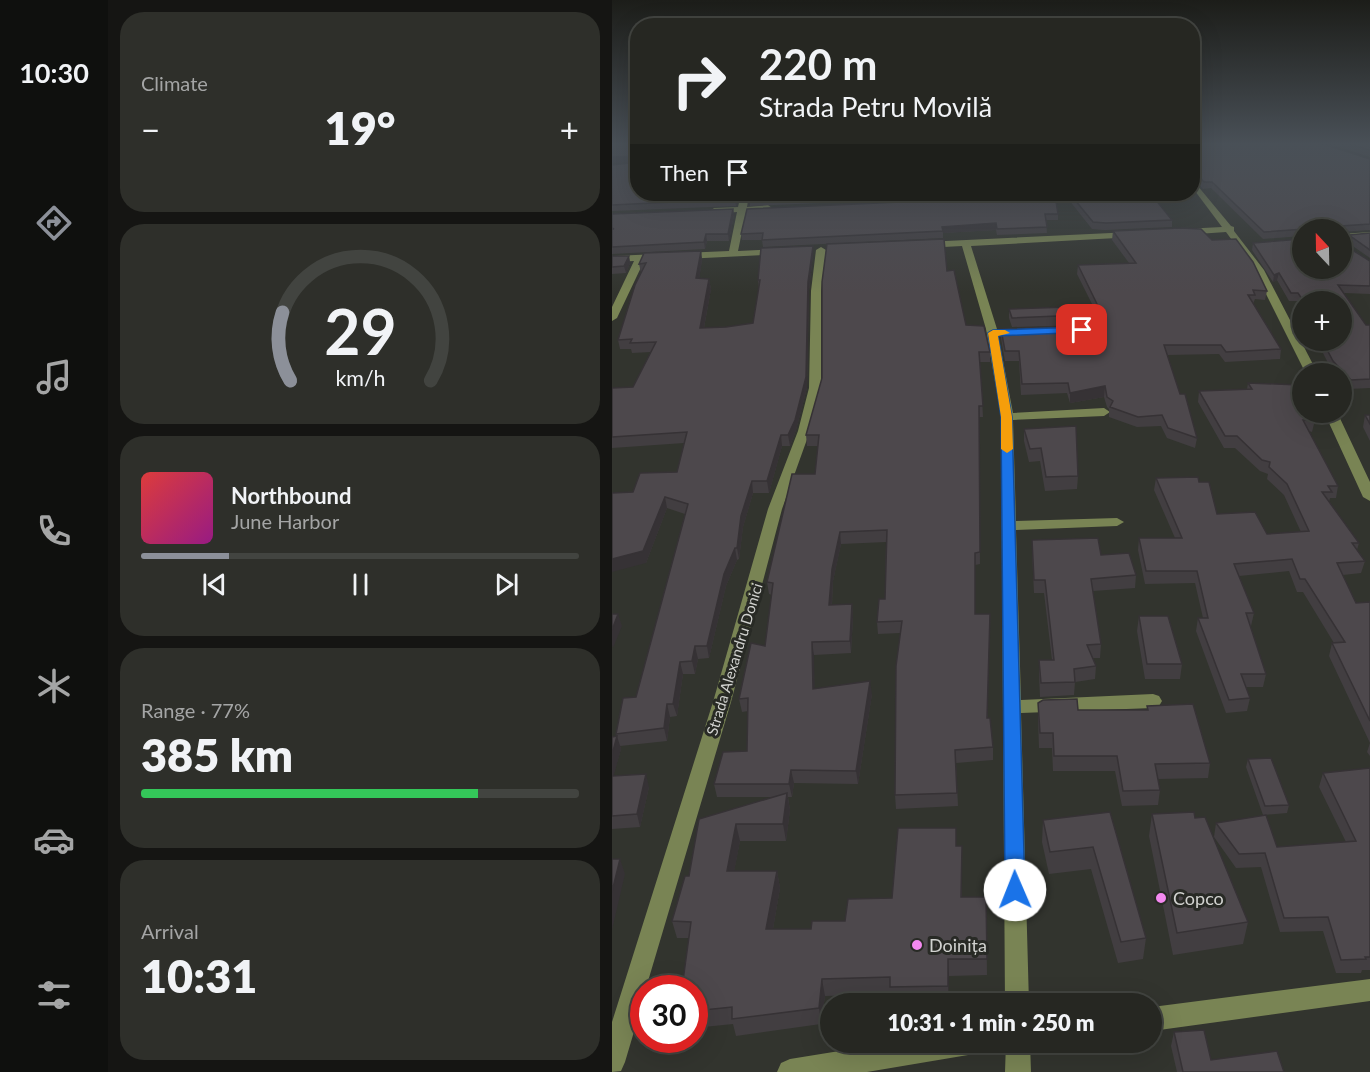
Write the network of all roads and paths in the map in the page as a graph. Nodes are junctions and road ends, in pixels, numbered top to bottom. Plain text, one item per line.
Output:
1 (1200, 193) edge
2 (743, 201) edge
3 (775, 208) edge
4 (740, 209) junction
5 (705, 211) edge
6 (1231, 229) junction
7 (1173, 232) edge
8 (1139, 234) edge
9 (1370, 235) edge
10 (1352, 236) edge
11 (966, 244) junction
12 (1254, 245) edge
13 (910, 246) edge
14 (1243, 246) junction
15 (821, 250) dead end
16 (788, 251) edge
17 (733, 254) junction
18 (640, 258) junction
19 (612, 259) edge
20 (612, 318) edge
21 (1306, 363) edge
22 (1104, 412) dead end
23 (1006, 417) junction
24 (1335, 423) edge
25 (1370, 497) edge
26 (1117, 522) dead end
27 (1009, 526) junction
28 (1153, 701) dead end
29 (1012, 707) junction
30 (1370, 990) edge
31 (1017, 993) edge
32 (1162, 1017) edge
33 (907, 1053) edge
34 (1018, 1053) edge
35 (612, 1062) edge
36 (790, 1072) edge
37 (1018, 1072) edge

1 - 6 street
2 - 4 street
3 - 4 street
4 - 5 street
4 - 17 street
6 - 7 street
6 - 14 street
8 - 11 street
9 - 10 street
11 - 13 street
11 - 23 street
12 - 14 street
14 - 21 street
15 - 35 street, Strada Alexandru Donici
16 - 17 street
17 - 18 street
18 - 19 street
18 - 20 street
22 - 23 street
23 - 27 street
24 - 25 street
26 - 27 street
27 - 29 street
28 - 29 street
29 - 31 street
30 - 32 street
33 - 36 street
34 - 37 street

